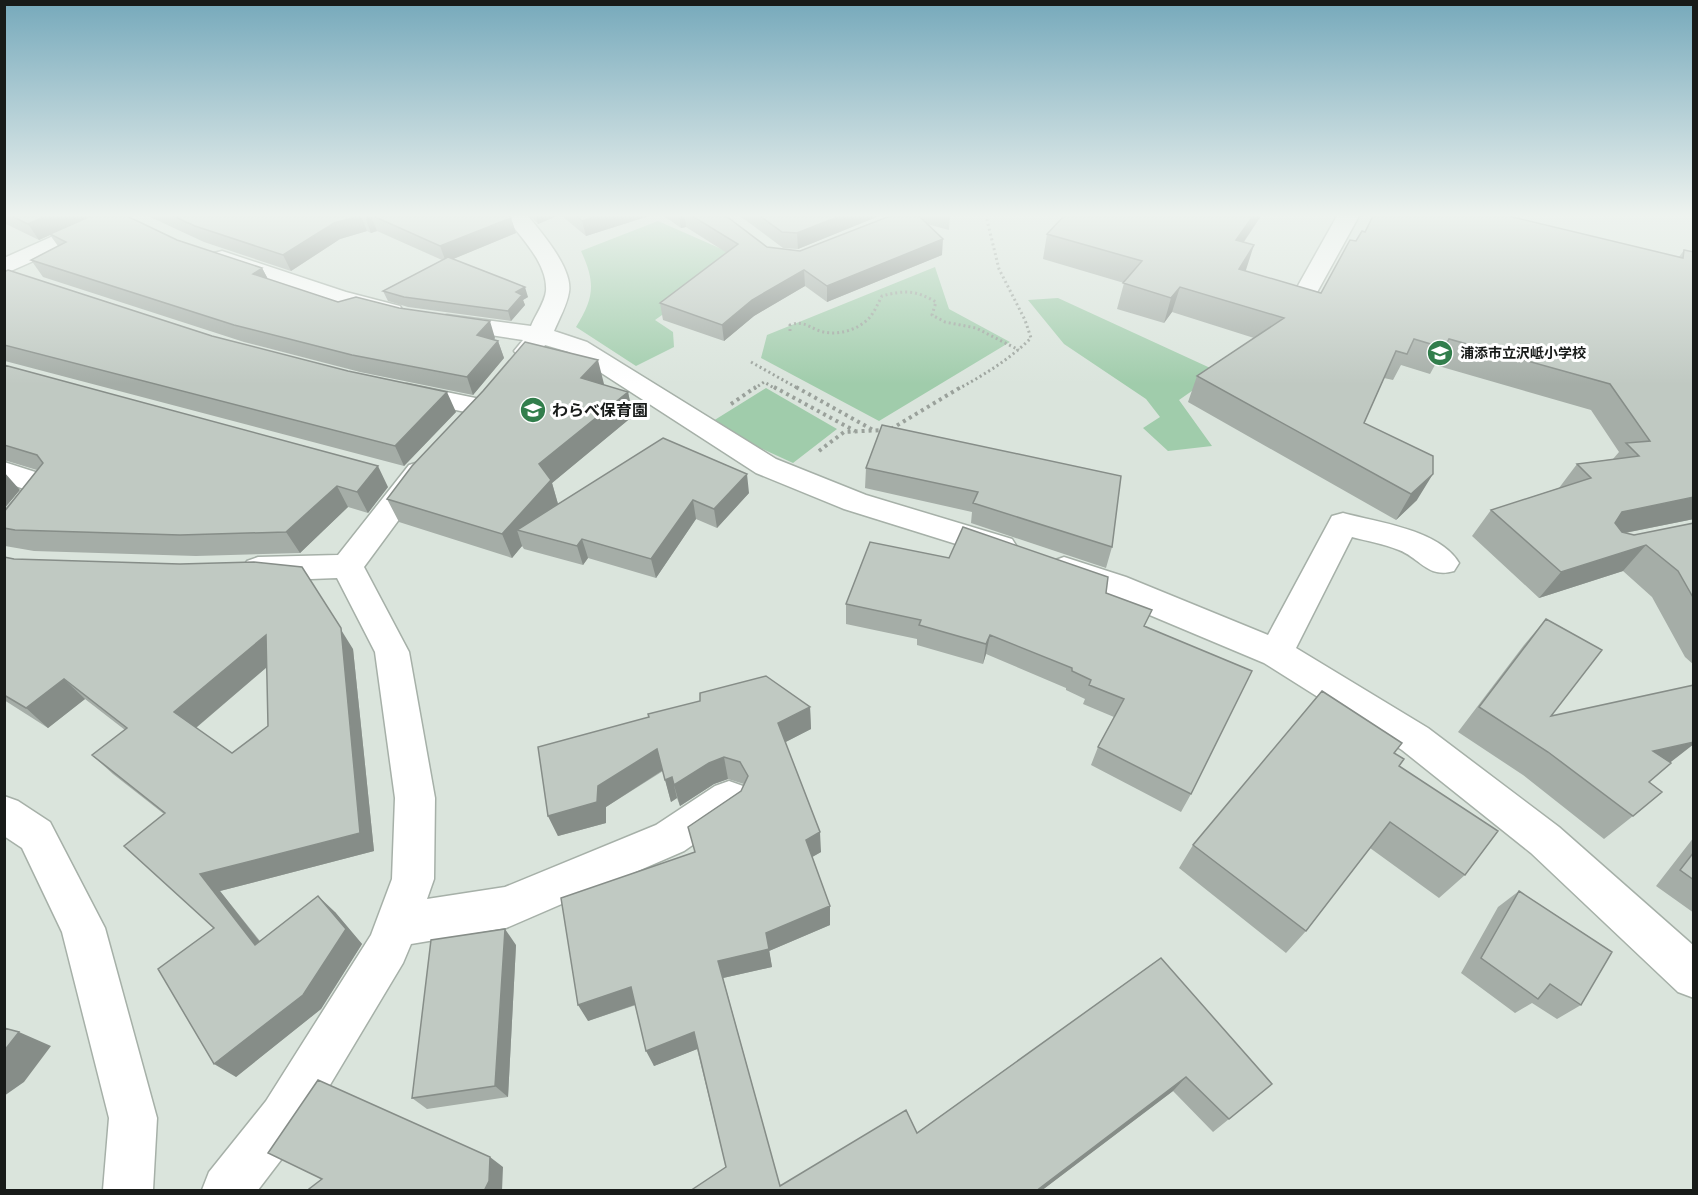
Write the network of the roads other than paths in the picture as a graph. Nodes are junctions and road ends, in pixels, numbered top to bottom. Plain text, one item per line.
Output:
1 (262, 272) edge
2 (554, 272) edge
3 (1318, 272) edge
4 (1307, 291) edge
5 (540, 335) junction
6 (514, 367) edge
7 (381, 386) edge
8 (457, 432) edge
9 (411, 471) edge
10 (4, 472) edge
11 (8, 551) edge
12 (1443, 562) dead end
13 (347, 566) junction
14 (231, 569) edge
15 (1276, 653) junction
16 (729, 798) edge
17 (4, 814) edge
18 (397, 925) junction
19 (1694, 976) edge
20 (128, 1191) edge
21 (227, 1191) edge

1 - 5 street
2 - 5 street
3 - 4 street
5 - 6 street
5 - 15 street
7 - 8 street
9 - 13 street
10 - 11 street
12 - 15 street
13 - 14 street
13 - 18 street
15 - 19 street
16 - 18 street
17 - 20 street
18 - 21 street

